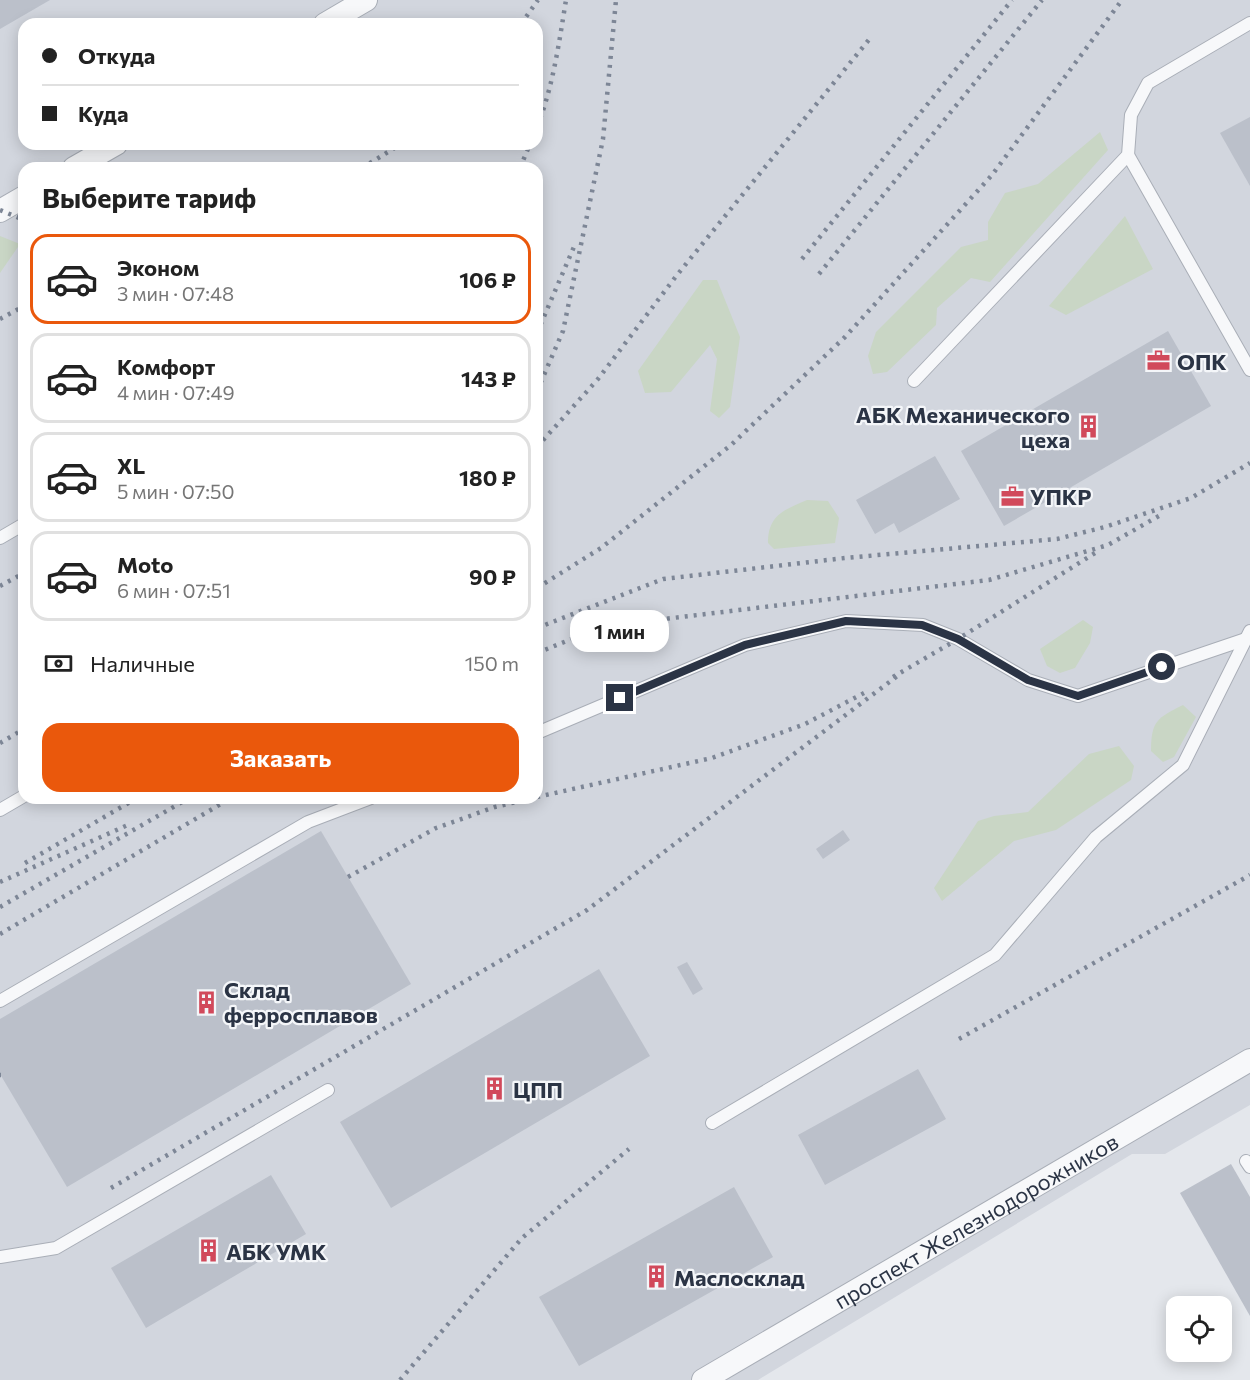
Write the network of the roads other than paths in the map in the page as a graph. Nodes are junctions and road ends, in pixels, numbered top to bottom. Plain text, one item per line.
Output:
1 (366, 0) edge
2 (335, 18) edge
3 (1250, 23) edge
4 (106, 150) edge
5 (1128, 155) junction
6 (84, 162) edge
7 (18, 200) edge
8 (0, 211) edge
9 (1250, 370) edge
10 (914, 381) dead end
11 (18, 528) edge
12 (0, 538) edge
13 (1248, 635) edge
14 (543, 731) edge
15 (18, 800) edge
16 (356, 804) edge
17 (0, 810) edge
18 (0, 1001) edge
19 (1250, 1060) edge
20 (328, 1090) dead end
21 (712, 1124) dead end
22 (0, 1257) edge
23 (703, 1380) edge

1 - 2 street
3 - 5 lane
4 - 6 street
5 - 9 lane
5 - 10 lane
7 - 8 street
11 - 12 lane
13 - 14 lane
13 - 21 lane
15 - 17 lane
16 - 18 lane
19 - 23 street, проспект Железнодорожников
20 - 22 lane

